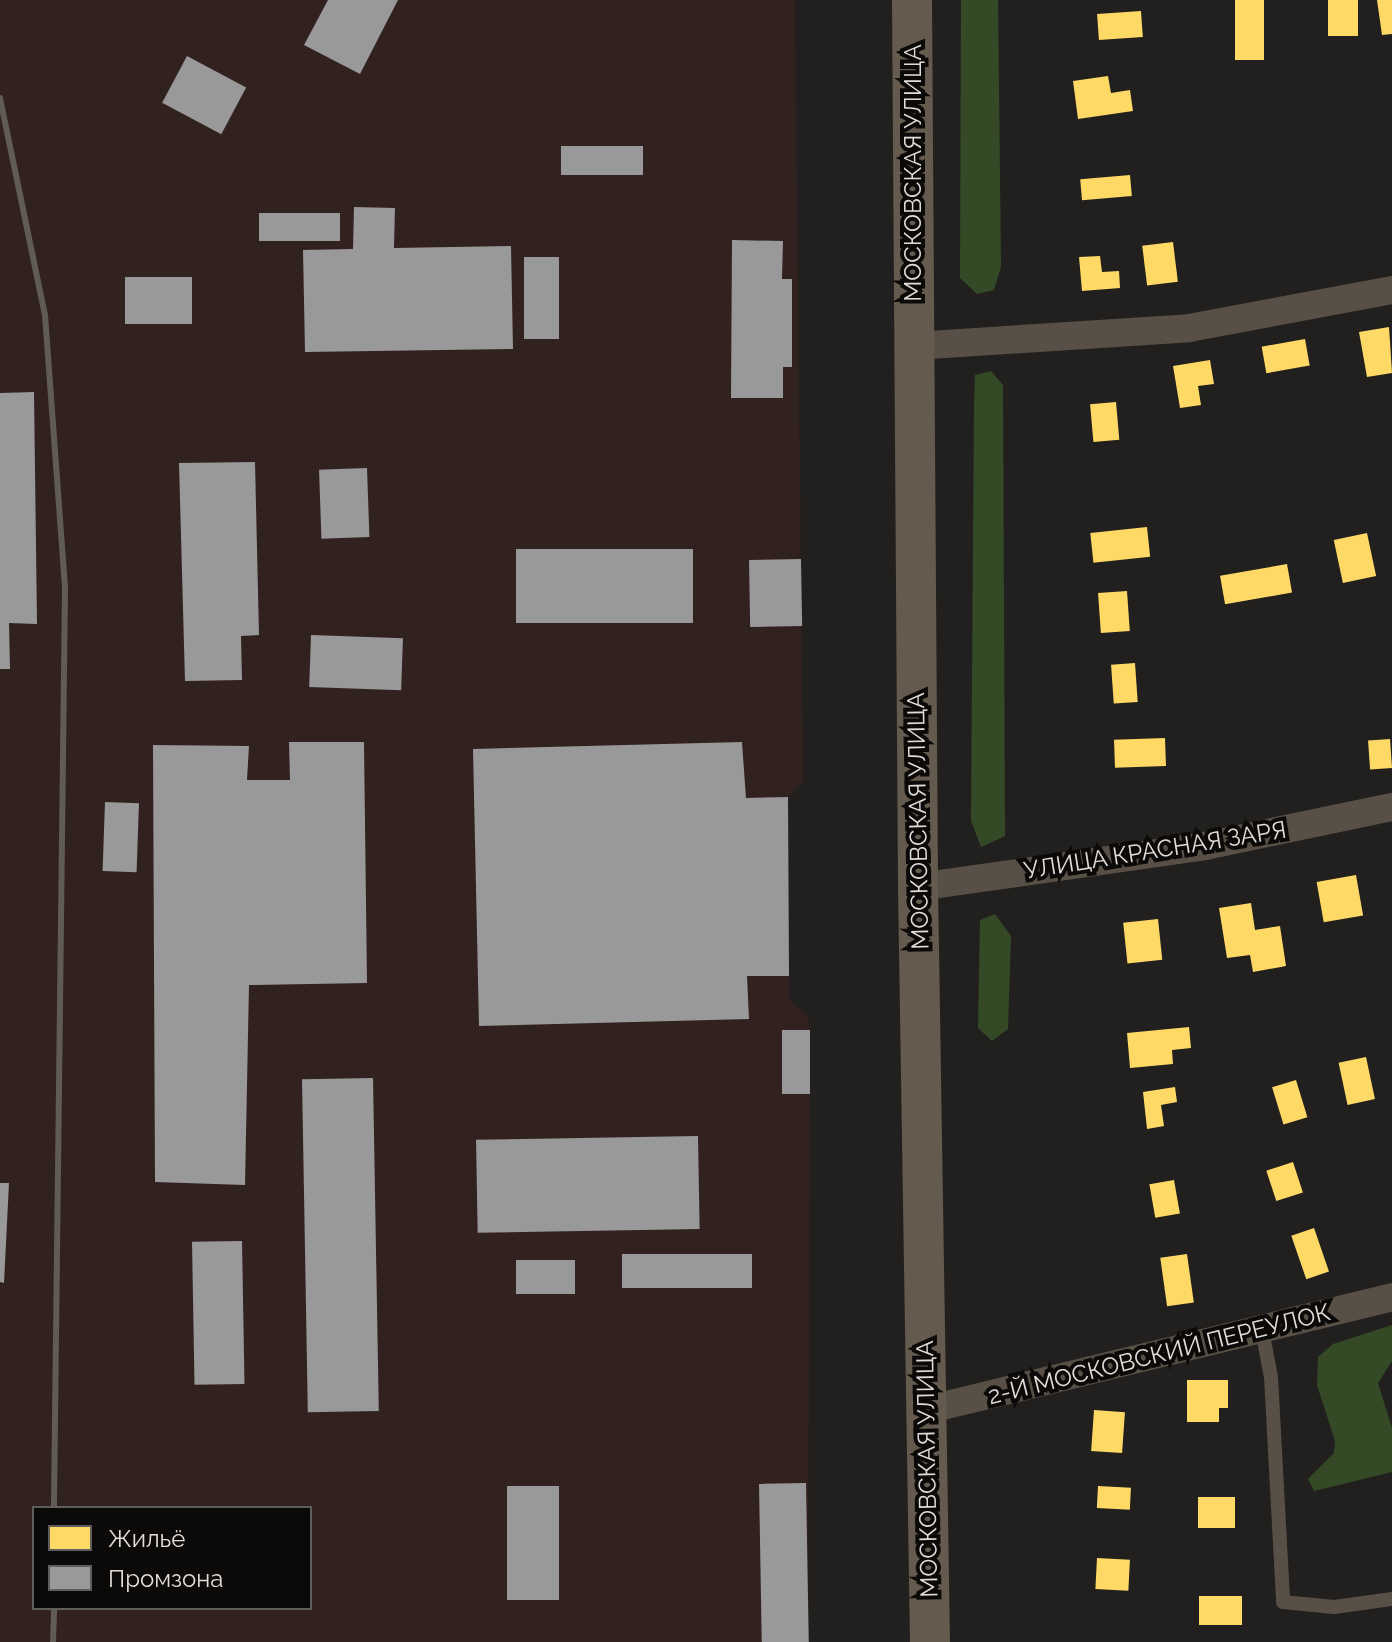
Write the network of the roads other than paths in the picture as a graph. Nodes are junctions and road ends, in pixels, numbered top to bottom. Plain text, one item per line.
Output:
1 (912, 0) edge
2 (1392, 290) edge
3 (914, 346) junction
4 (1392, 807) edge
5 (918, 887) junction
6 (1392, 1297) edge
7 (1262, 1330) junction
8 (926, 1410) junction
9 (1392, 1599) edge
10 (930, 1642) edge

1 - 3 main road, МОСКОВСКАЯ УЛИЦА
2 - 3 street
3 - 5 main road, МОСКОВСКАЯ УЛИЦА
4 - 5 street, УЛИЦА КРАСНАЯ ЗАРЯ
5 - 8 main road, МОСКОВСКАЯ УЛИЦА
6 - 7 street, 2-Й МОСКОВСКИЙ ПЕРЕУЛОК
7 - 8 street, 2-Й МОСКОВСКИЙ ПЕРЕУЛОК
7 - 9 lane
8 - 10 main road, МОСКОВСКАЯ УЛИЦА

